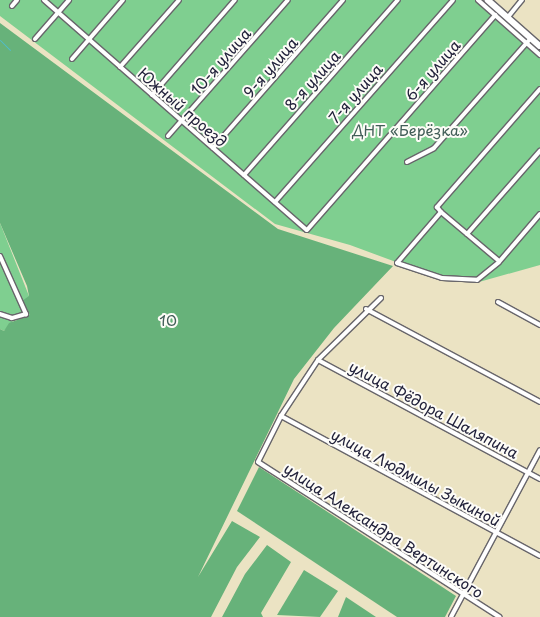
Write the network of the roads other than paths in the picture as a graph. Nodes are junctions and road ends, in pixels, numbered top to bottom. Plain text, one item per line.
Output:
1 (17, 0) edge
2 (44, 0) edge
3 (69, 0) edge
4 (123, 0) edge
5 (179, 0) edge
6 (235, 0) edge
7 (288, 0) edge
8 (343, 0) edge
9 (398, 0) edge
10 (453, 0) edge
11 (478, 0) edge
12 (488, 0) edge
13 (522, 0) edge
14 (12, 6) dead end
15 (58, 12) junction
16 (495, 15) junction
17 (508, 17) junction
18 (531, 38) junction
19 (35, 39) dead end
20 (89, 40) junction
21 (526, 42) junction
22 (540, 46) edge
23 (540, 55) edge
24 (72, 59) dead end
25 (120, 67) junction
26 (540, 89) edge
27 (152, 95) junction
28 (182, 121) junction
29 (168, 136) dead end
30 (213, 148) junction
31 (540, 151) edge
32 (407, 162) dead end
33 (244, 175) junction
34 (275, 202) junction
35 (441, 212) junction
36 (540, 214) edge
37 (307, 230) joint
38 (467, 234) junction
39 (0, 256) edge
40 (499, 260) junction
41 (381, 298) dead end
42 (498, 302) dead end
43 (366, 309) junction
44 (0, 314) edge
45 (540, 325) edge
46 (318, 360) junction
47 (540, 402) edge
48 (281, 416) junction
49 (540, 450) edge
50 (528, 472) junction
51 (540, 479) edge
52 (497, 533) junction
53 (540, 556) edge
54 (463, 595) junction
55 (450, 617) edge
56 (499, 617) edge

1 - 14 street
2 - 15 street, Южный проезд
3 - 15 street
4 - 20 street
5 - 25 street
6 - 27 street
7 - 28 street, 10-я улица
8 - 30 street, 9-я улица
9 - 33 street, 8-я улица
10 - 34 street, 7-я улица
11 - 16 street
12 - 17 street
13 - 17 street
15 - 19 street
15 - 20 street, Южный проезд
16 - 21 street
16 - 37 street, 6-я улица
17 - 18 street
18 - 21 street
18 - 22 street
20 - 24 street
20 - 25 street, Южный проезд
21 - 23 street
21 - 32 street
25 - 27 street, Южный проезд
26 - 35 street
27 - 28 street, Южный проезд
28 - 29 street, 10-я улица
28 - 30 street, Южный проезд
30 - 33 street, Южный проезд
31 - 38 street
33 - 34 street, Южный проезд
34 - 37 street, Южный проезд
35 - 38 street
35 - 40 street
36 - 40 street
38 - 40 street
39 - 44 street
41 - 43 street
42 - 45 street
43 - 46 street
43 - 47 street
46 - 48 street
46 - 50 street, улица Фёдора Шаляпина
48 - 52 street, улица Людмилы Зыкиной
48 - 54 street, улица Александра Вертинского
49 - 50 street
50 - 51 street, улица Фёдора Шаляпина
50 - 52 street
52 - 53 street, улица Людмилы Зыкиной
52 - 54 street
54 - 55 street
54 - 56 street, улица Александра Вертинского

